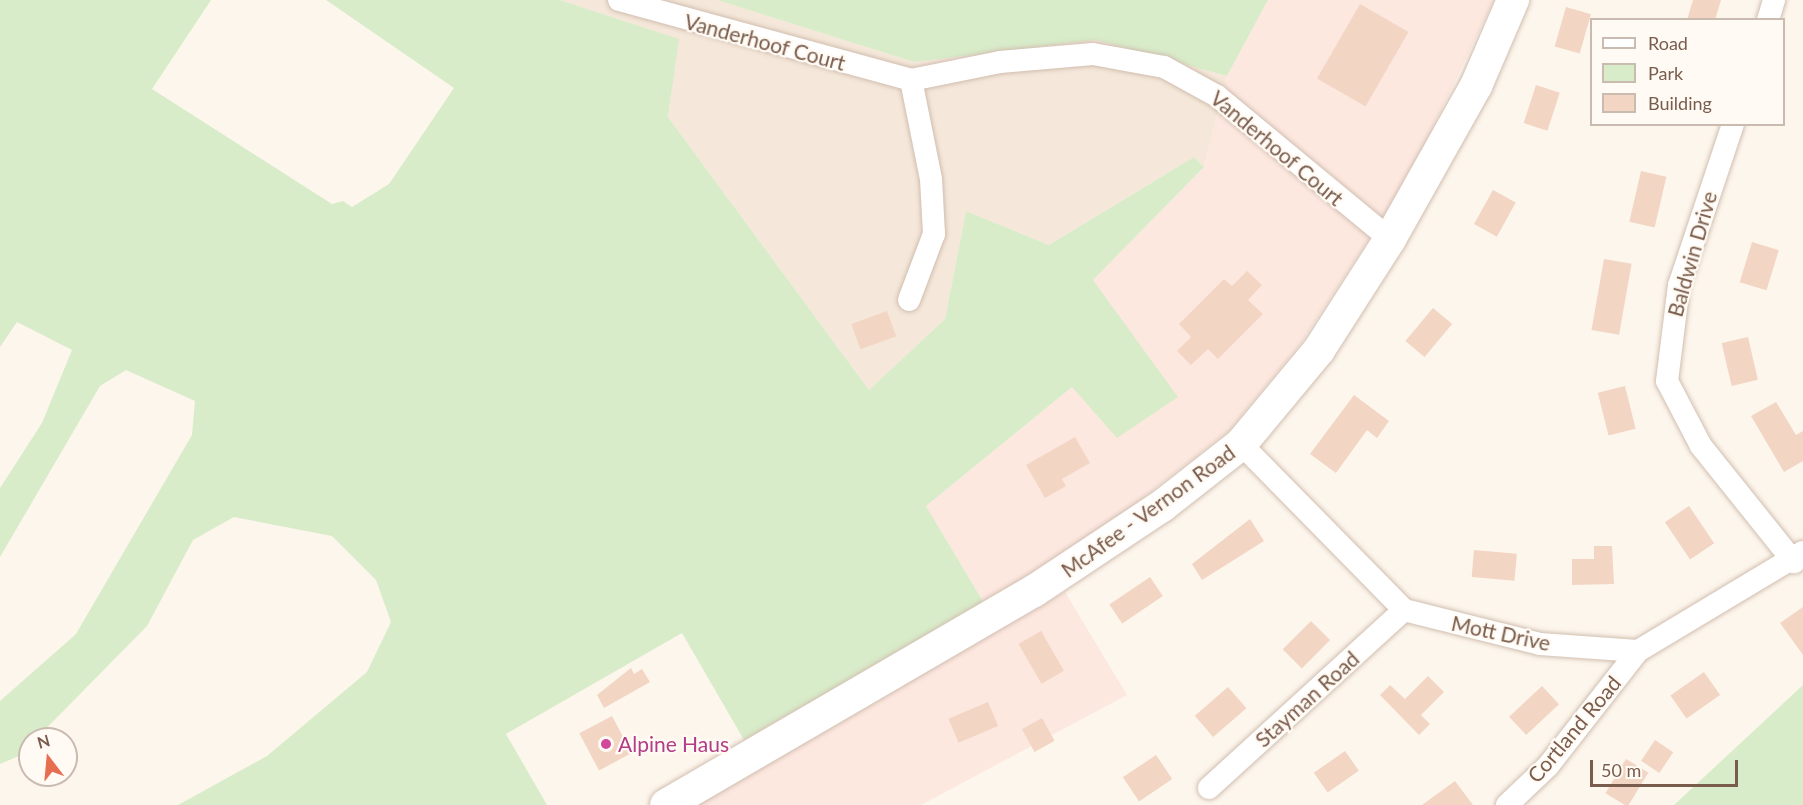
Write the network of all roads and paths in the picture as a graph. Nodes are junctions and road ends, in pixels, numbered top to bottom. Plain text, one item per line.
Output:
1 (619, 0) edge
2 (1513, 0) edge
3 (1774, 0) edge
4 (1769, 18) edge
5 (911, 80) junction
6 (1732, 126) edge
7 (1390, 239) junction
8 (909, 300) dead end
9 (1241, 444) junction
10 (1798, 557) edge
11 (1404, 610) junction
12 (1638, 651) junction
13 (1209, 788) dead end
14 (666, 805) edge
15 (1507, 805) edge

1 - 5 street, Vanderhoof Court
2 - 7 main road, McAfee - Vernon Road
3 - 4 street
5 - 7 street, Vanderhoof Court
5 - 8 street
6 - 10 street, Baldwin Drive
7 - 9 main road, McAfee - Vernon Road
9 - 11 street
9 - 14 main road, McAfee - Vernon Road
10 - 12 street
11 - 12 street, Mott Drive
11 - 13 street, Stayman Road
12 - 15 street, Cortland Road

